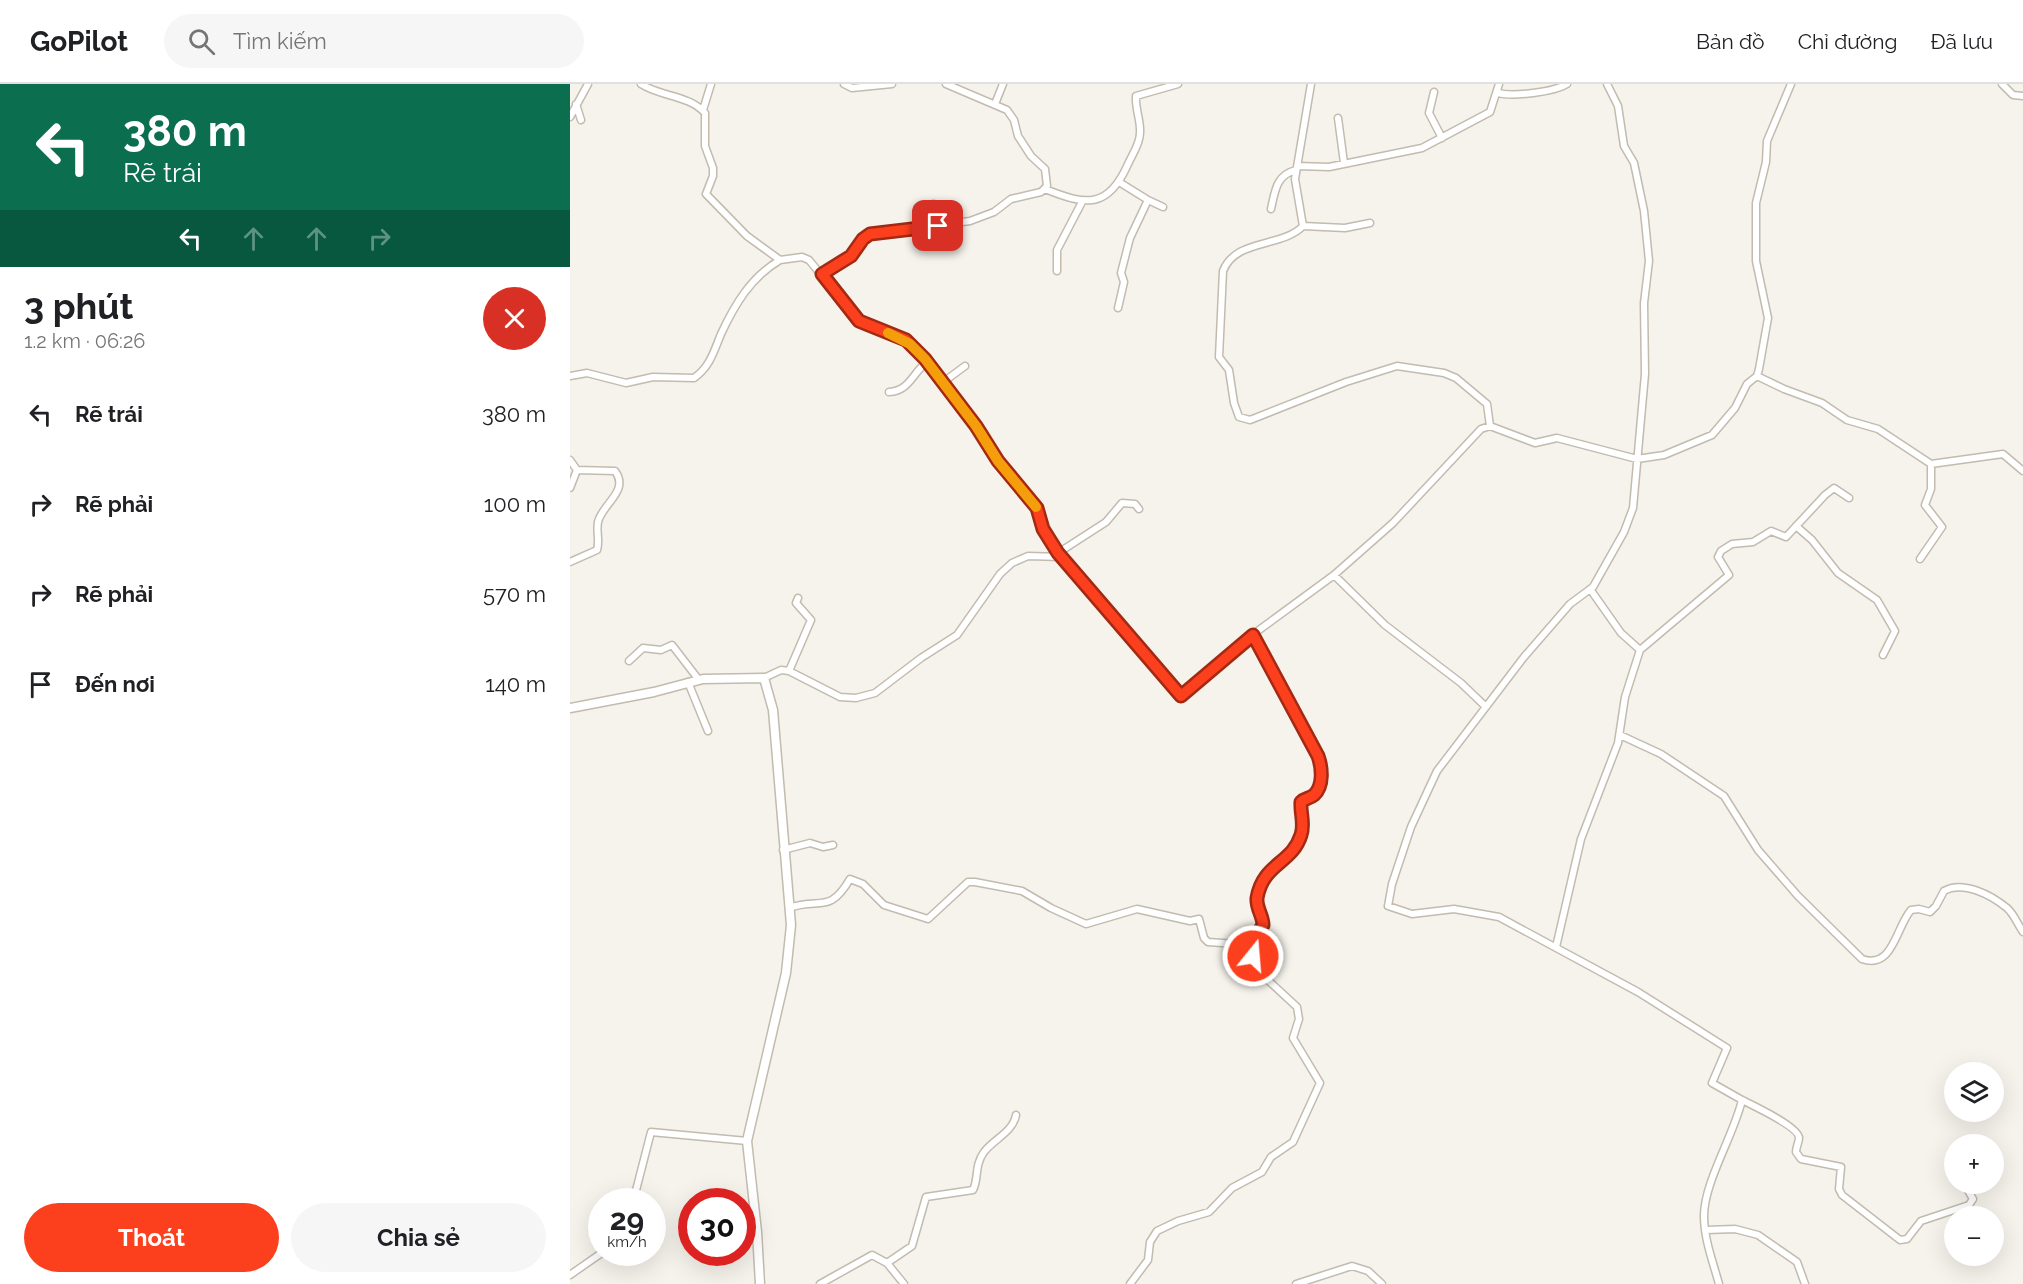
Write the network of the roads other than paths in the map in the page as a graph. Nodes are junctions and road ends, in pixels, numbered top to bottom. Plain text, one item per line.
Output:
1 (588, 84) edge
2 (641, 84) edge
3 (711, 84) edge
4 (844, 84) edge
5 (892, 84) edge
6 (946, 84) edge
7 (1003, 84) edge
8 (1178, 84) edge
9 (1311, 84) edge
10 (1499, 84) edge
11 (1567, 84) edge
12 (1607, 84) edge
13 (1791, 84) edge
14 (2002, 84) edge
15 (1434, 92) dead end
16 (1498, 93) junction
17 (2023, 96) edge
18 (576, 104) junction
19 (995, 104) junction
20 (703, 111) junction
21 (570, 117) edge
22 (1338, 118) dead end
23 (581, 120) dead end
24 (1442, 138) junction
25 (1344, 163) junction
26 (1297, 168) junction
27 (1119, 182) junction
28 (1045, 189) junction
29 (1148, 200) junction
30 (1082, 202) junction
31 (933, 204) dead end
32 (1163, 207) dead end
33 (1271, 208) dead end
34 (1371, 223) dead end
35 (950, 225) junction
36 (1303, 226) junction
37 (780, 261) junction
38 (1057, 271) dead end
39 (822, 274) junction
40 (1118, 308) dead end
41 (927, 362) junction
42 (965, 366) dead end
43 (570, 376) edge
44 (1757, 376) junction
45 (942, 383) junction
46 (889, 392) dead end
47 (1490, 426) junction
48 (1637, 459) junction
49 (570, 460) edge
50 (1931, 464) junction
51 (577, 470) junction
52 (2023, 471) edge
53 (570, 488) edge
54 (1849, 498) dead end
55 (1139, 509) dead end
56 (1796, 526) junction
57 (1059, 555) junction
58 (1920, 559) dead end
59 (570, 562) edge
60 (1334, 575) junction
61 (1590, 589) junction
62 (798, 598) dead end
63 (1253, 635) junction
64 (1640, 650) junction
65 (1883, 655) dead end
66 (629, 661) dead end
67 (789, 670) junction
68 (764, 678) junction
69 (699, 680) junction
70 (688, 682) junction
71 (1486, 707) junction
72 (570, 708) edge
73 (708, 731) dead end
74 (1620, 735) junction
75 (834, 845) dead end
76 (783, 850) junction
77 (789, 908) junction
78 (2023, 932) edge
79 (1251, 945) junction
80 (1556, 947) junction
81 (1742, 1100) junction
82 (1016, 1115) dead end
83 (747, 1142) junction
84 (637, 1188) edge
85 (1970, 1194) edge
86 (1706, 1230) junction
87 (588, 1262) edge
88 (887, 1263) junction
89 (570, 1275) edge
90 (760, 1284) edge
91 (820, 1284) edge
92 (904, 1284) edge
93 (1130, 1284) edge
94 (1296, 1284) edge
95 (1382, 1284) edge
96 (1719, 1284) edge
97 (1805, 1284) edge

1 - 18 street
2 - 20 street
3 - 20 street
4 - 5 street
6 - 19 street
7 - 19 street
8 - 27 street
9 - 26 street
10 - 16 street
11 - 16 street
12 - 48 street
13 - 44 street
14 - 17 street
15 - 24 street
16 - 24 street
18 - 21 street
18 - 23 street
19 - 28 street
20 - 37 street
22 - 25 street
24 - 25 street
25 - 26 street
26 - 33 street
26 - 36 street
27 - 29 street
27 - 30 street
28 - 30 street
28 - 35 street
29 - 32 street
29 - 40 street
30 - 38 street
31 - 35 street
34 - 36 street
35 - 39 street
36 - 47 street
37 - 39 street
37 - 43 street
39 - 41 street
41 - 45 street
41 - 46 street
42 - 45 street
44 - 48 street
44 - 50 street
45 - 57 street
47 - 48 street
47 - 60 street
48 - 61 street
49 - 51 street
50 - 52 street
50 - 58 street
51 - 53 street
51 - 59 street
54 - 56 street
55 - 57 street
56 - 64 street
56 - 65 street
57 - 63 street
57 - 67 street
60 - 63 street
60 - 71 street
61 - 64 street
61 - 71 street
62 - 67 street
63 - 79 street
64 - 74 street
66 - 69 street
67 - 68 street
68 - 69 street
68 - 76 street
69 - 70 street
70 - 72 street
70 - 73 street
71 - 80 street
74 - 78 street
74 - 80 street
75 - 76 street
76 - 77 street
77 - 79 street
77 - 83 street
79 - 93 street
80 - 81 street
81 - 85 street
81 - 86 street
82 - 88 street
83 - 84 street
83 - 90 street
86 - 96 street
86 - 97 street
87 - 89 street
88 - 91 street
88 - 92 street
94 - 95 street

